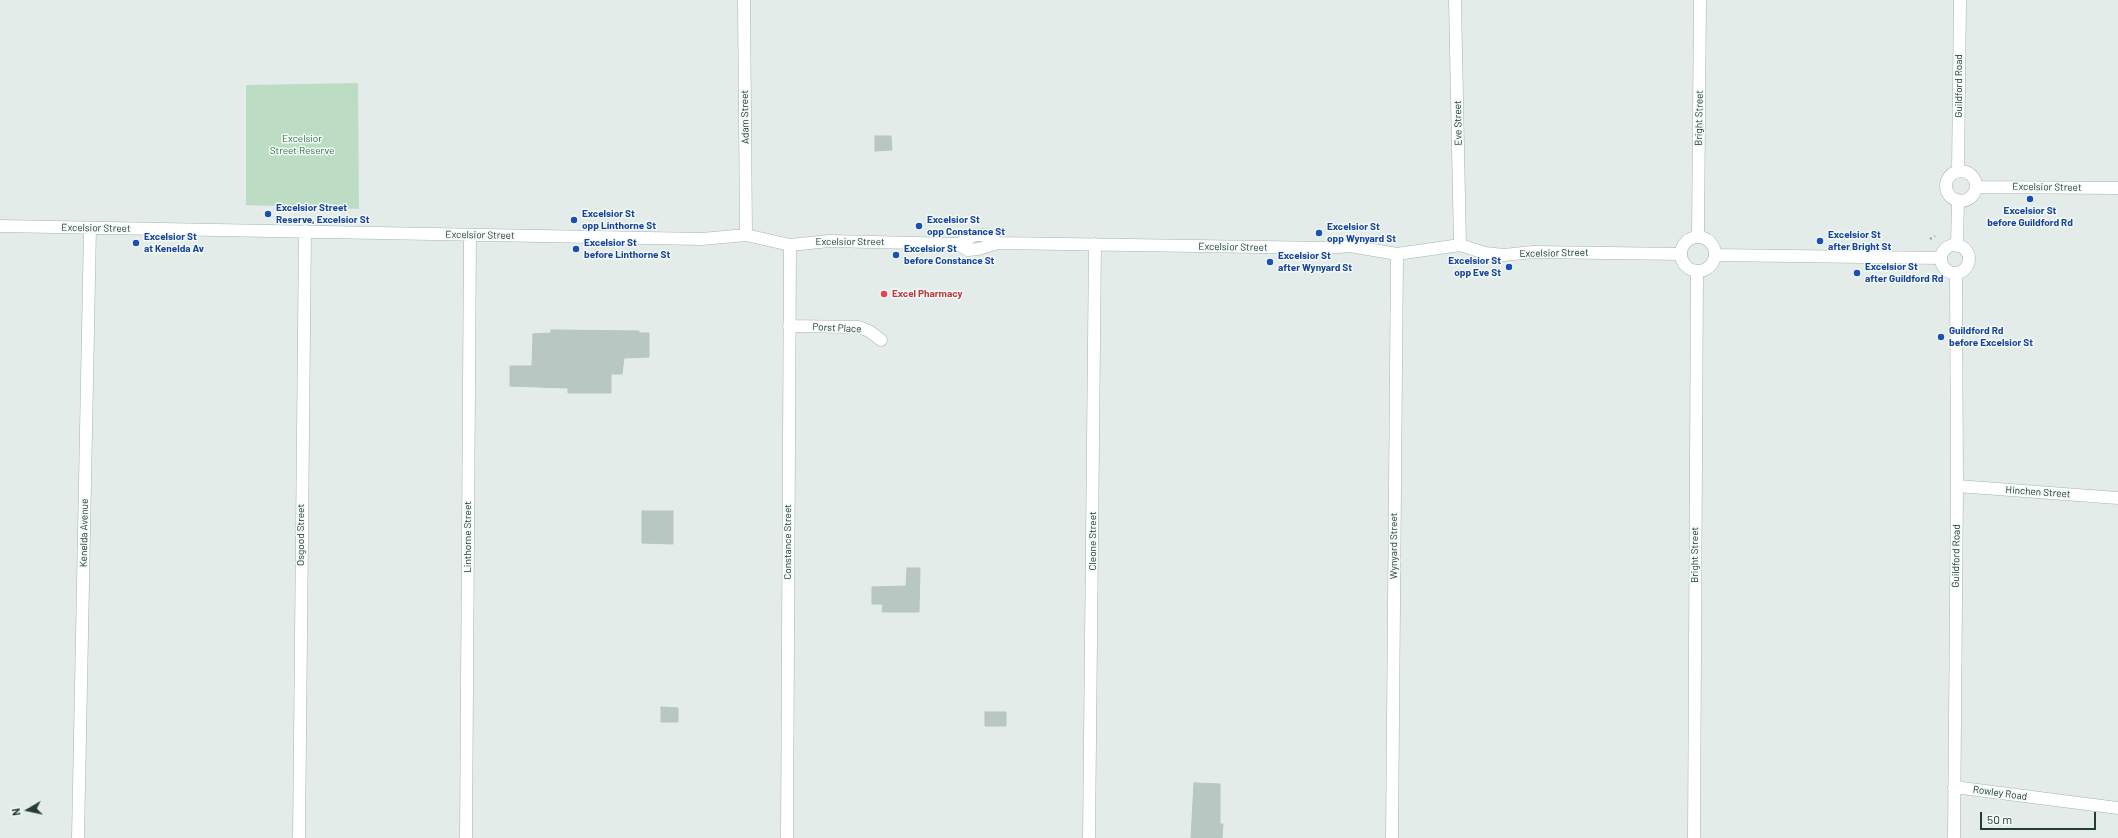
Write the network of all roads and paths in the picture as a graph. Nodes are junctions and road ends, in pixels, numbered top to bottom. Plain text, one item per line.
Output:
1 (744, 0) edge
2 (1455, 0) edge
3 (1700, 0) edge
4 (1960, 0) edge
5 (1958, 171) junction
6 (1976, 187) junction
7 (2118, 188) edge
8 (1958, 200) junction
9 (0, 226) edge
10 (90, 228) junction
11 (304, 231) junction
12 (746, 235) junction
13 (470, 236) junction
14 (1698, 236) junction
15 (1935, 236) dead end
16 (1930, 239) dead end
17 (1095, 244) junction
18 (790, 245) junction
19 (1460, 245) junction
20 (1958, 246) junction
21 (1397, 254) junction
22 (1681, 254) junction
23 (1715, 255) junction
24 (1941, 258) junction
25 (1697, 271) junction
26 (1956, 274) junction
27 (1930, 279) dead end
28 (1936, 279) dead end
29 (789, 326) junction
30 (881, 340) dead end
31 (1957, 486) junction
32 (2118, 498) edge
33 (1954, 787) junction
34 (2118, 808) edge
35 (78, 838) edge
36 (299, 838) edge
37 (466, 838) edge
38 (786, 838) edge
39 (1090, 838) edge
40 (1392, 838) edge
41 (1694, 838) edge
42 (1954, 838) edge

1 - 12 street, Adam Street
2 - 19 street, Eve Street
3 - 14 street, Bright Street
4 - 5 street, Guildford Road
5 - 6 street
5 - 8 street
6 - 7 street, Excelsior Street
6 - 8 street
8 - 20 street
9 - 10 street, Excelsior Street
10 - 11 street, Excelsior Street
10 - 35 street, Kenelda Avenue
11 - 13 street, Excelsior Street
11 - 36 street, Osgood Street
12 - 13 street, Excelsior Street
12 - 18 street, Excelsior Street
13 - 37 street, Linthorne Street
14 - 22 street
14 - 23 street
15 - 16 path
17 - 18 street, Excelsior Street
17 - 21 street, Excelsior Street
17 - 39 street, Cleone Street
18 - 29 street, Constance Street
19 - 21 street, Excelsior Street
19 - 22 street, Excelsior Street
20 - 24 street
20 - 26 street
21 - 40 street, Wynyard Street
22 - 25 street
23 - 24 street
23 - 25 street
24 - 26 street
25 - 41 street, Bright Street
26 - 31 street, Guildford Road
27 - 28 path
29 - 30 street, Porst Place
29 - 38 street, Constance Street
31 - 32 street, Hinchen Street
31 - 33 street, Guildford Road
33 - 34 street, Rowley Road
33 - 42 street, Guildford Road

